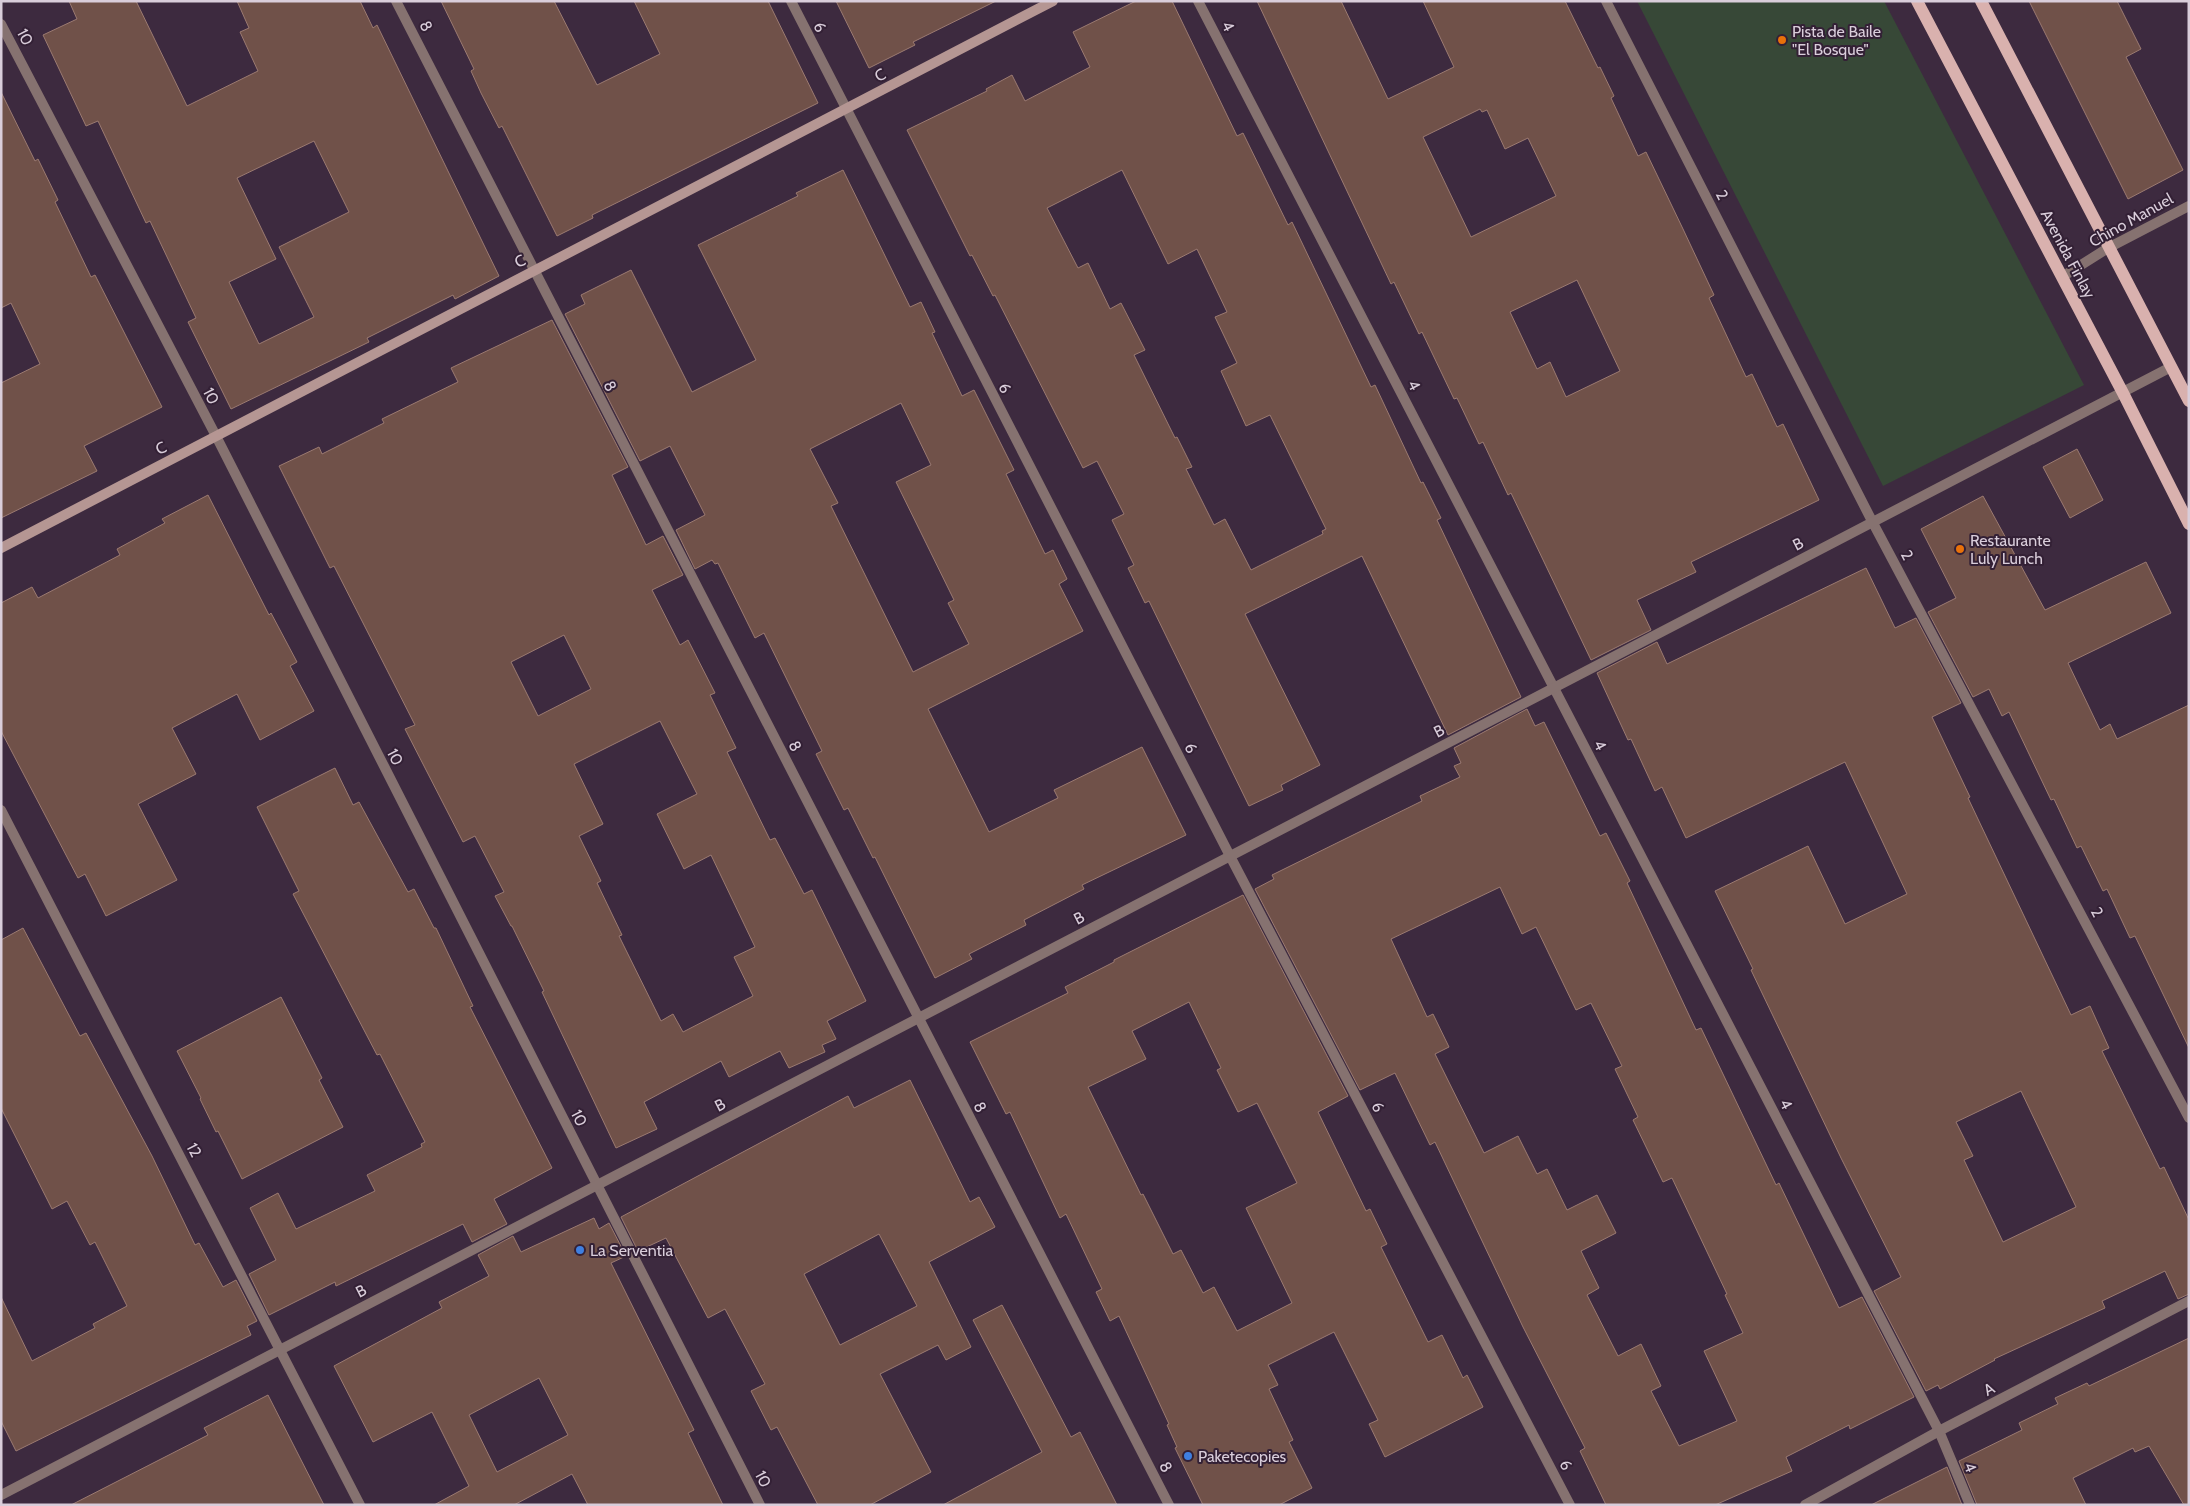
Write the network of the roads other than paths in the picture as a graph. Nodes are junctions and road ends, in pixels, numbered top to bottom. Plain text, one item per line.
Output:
1 (396, 1) edge
2 (790, 1) edge
3 (1053, 1) edge
4 (1198, 1) edge
5 (1606, 1) edge
6 (1917, 1) edge
7 (1981, 1) edge
8 (1, 24) edge
9 (845, 110) junction
10 (2189, 206) edge
11 (2108, 248) junction
12 (534, 271) junction
13 (2062, 277) junction
14 (2171, 368) junction
15 (2123, 393) junction
16 (2189, 401) edge
17 (216, 436) junction
18 (1873, 523) junction
19 (2189, 524) edge
20 (1, 548) edge
21 (1554, 688) junction
22 (1, 810) edge
23 (1230, 856) junction
24 (918, 1019) junction
25 (2189, 1118) edge
26 (597, 1185) junction
27 (2189, 1301) edge
28 (280, 1350) junction
29 (1939, 1431) junction
30 (1, 1495) edge
31 (360, 1505) edge
32 (760, 1505) edge
33 (1169, 1505) edge
34 (1570, 1505) edge
35 (1804, 1505) edge
36 (1970, 1505) edge

1 - 12 street, 8
2 - 9 street, 6
3 - 9 street, C
4 - 21 street, 4
5 - 18 street, 2
6 - 13 main road, Avenida Finlay
7 - 11 main road
8 - 17 street, 10
9 - 12 street, C
9 - 23 street, 6
10 - 11 street, Chino Manuel
11 - 13 street, Chino Manuel
11 - 14 main road
12 - 17 street, C
12 - 24 street, 8
13 - 15 main road, Avenida Finlay
14 - 15 street, B
14 - 16 main road
15 - 18 street, B
15 - 19 main road, Avenida Finlay
17 - 20 street, C
17 - 26 street, 10
18 - 21 street, B
18 - 25 street, 2
21 - 23 street, B
21 - 29 street, 4
22 - 28 street, 12
23 - 24 street, B
23 - 34 street, 6
24 - 26 street, B
24 - 33 street, 8
26 - 28 street, B
26 - 32 street, 10
27 - 29 street, A
28 - 30 street, B
28 - 31 street, 12
29 - 35 street, A
29 - 36 street, 4

